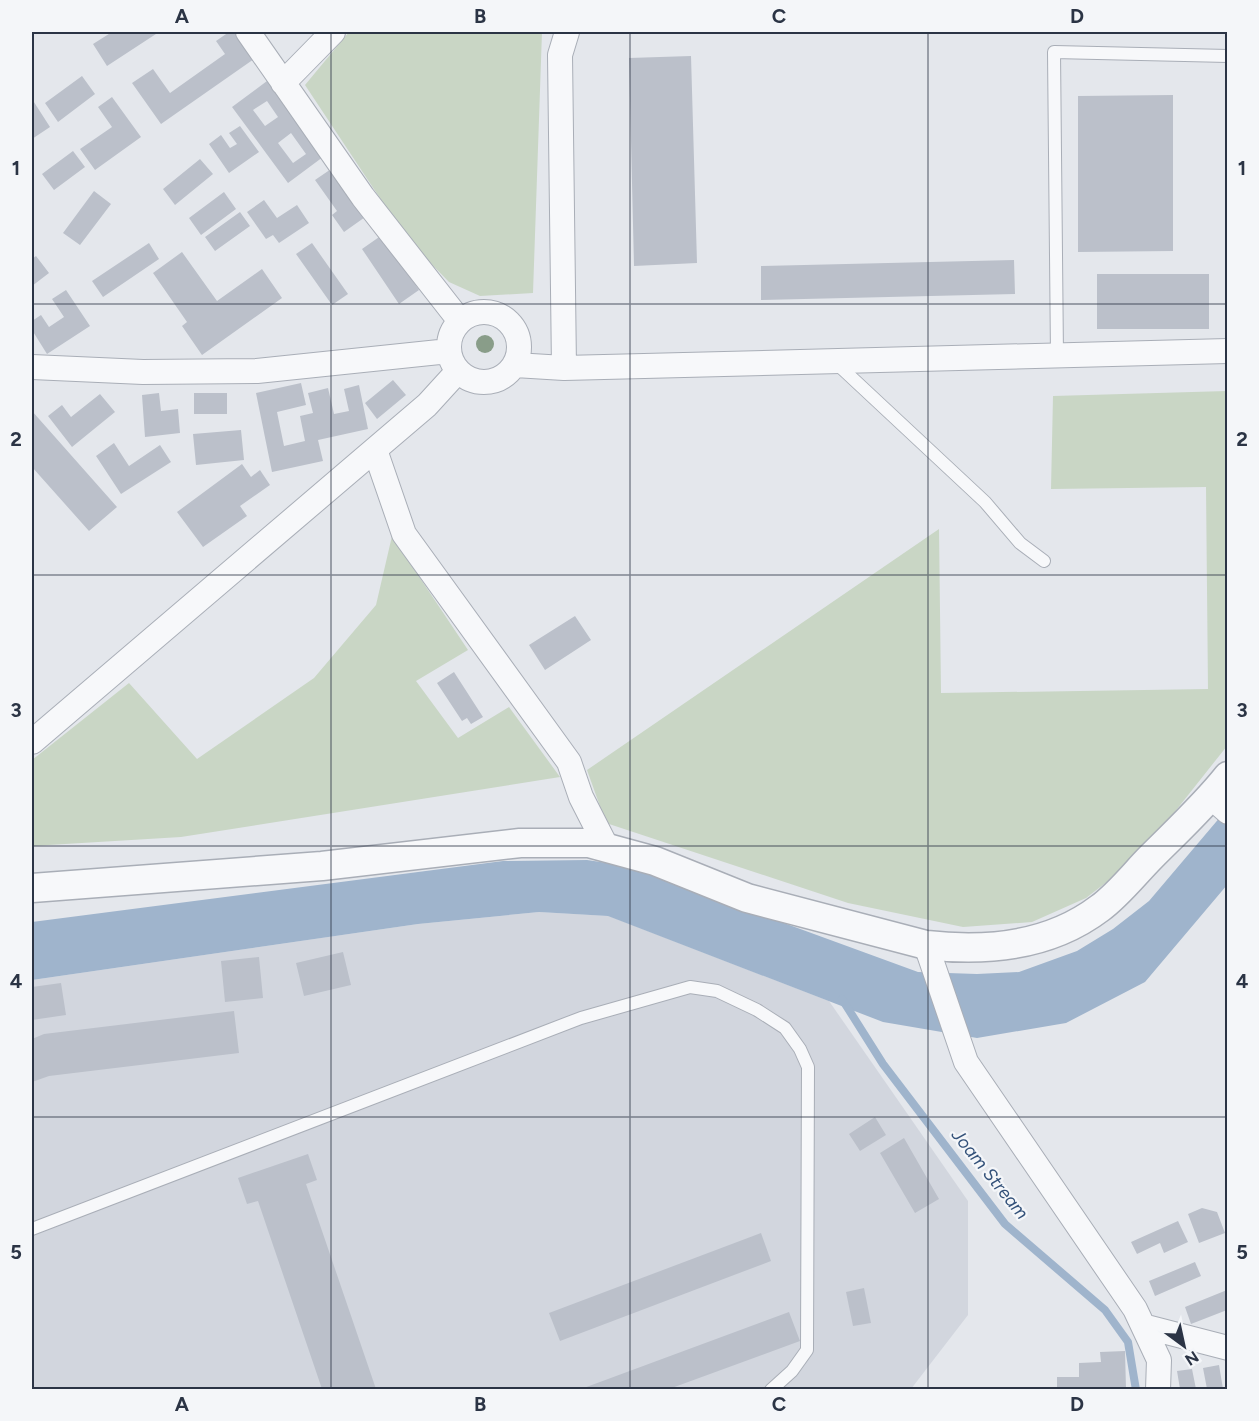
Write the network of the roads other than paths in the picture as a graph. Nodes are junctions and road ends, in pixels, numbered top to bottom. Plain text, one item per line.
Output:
1 (248, 32) edge
2 (333, 32) edge
3 (567, 32) edge
4 (1227, 56) edge
5 (283, 83) junction
6 (460, 321) junction
7 (1227, 351) edge
8 (1057, 356) junction
9 (453, 361) junction
10 (834, 361) junction
11 (515, 365) junction
12 (32, 367) edge
13 (564, 368) junction
14 (375, 450) junction
15 (1044, 561) dead end
16 (32, 742) edge
17 (1223, 799) edge
18 (607, 848) junction
19 (32, 888) edge
20 (930, 957) junction
21 (32, 1229) edge
22 (1143, 1326) junction
23 (1227, 1348) edge
24 (771, 1389) edge
25 (1158, 1389) edge

1 - 5 street
2 - 5 street
3 - 13 street
4 - 8 lane
5 - 6 street
6 - 9 street
6 - 11 street
7 - 8 street
8 - 10 street
9 - 11 street
9 - 12 street
9 - 14 street
10 - 13 street
10 - 15 lane
11 - 13 street
14 - 16 street
14 - 18 street
17 - 20 street
18 - 19 street
18 - 20 street
20 - 22 street
21 - 24 lane
22 - 23 street
22 - 25 street

